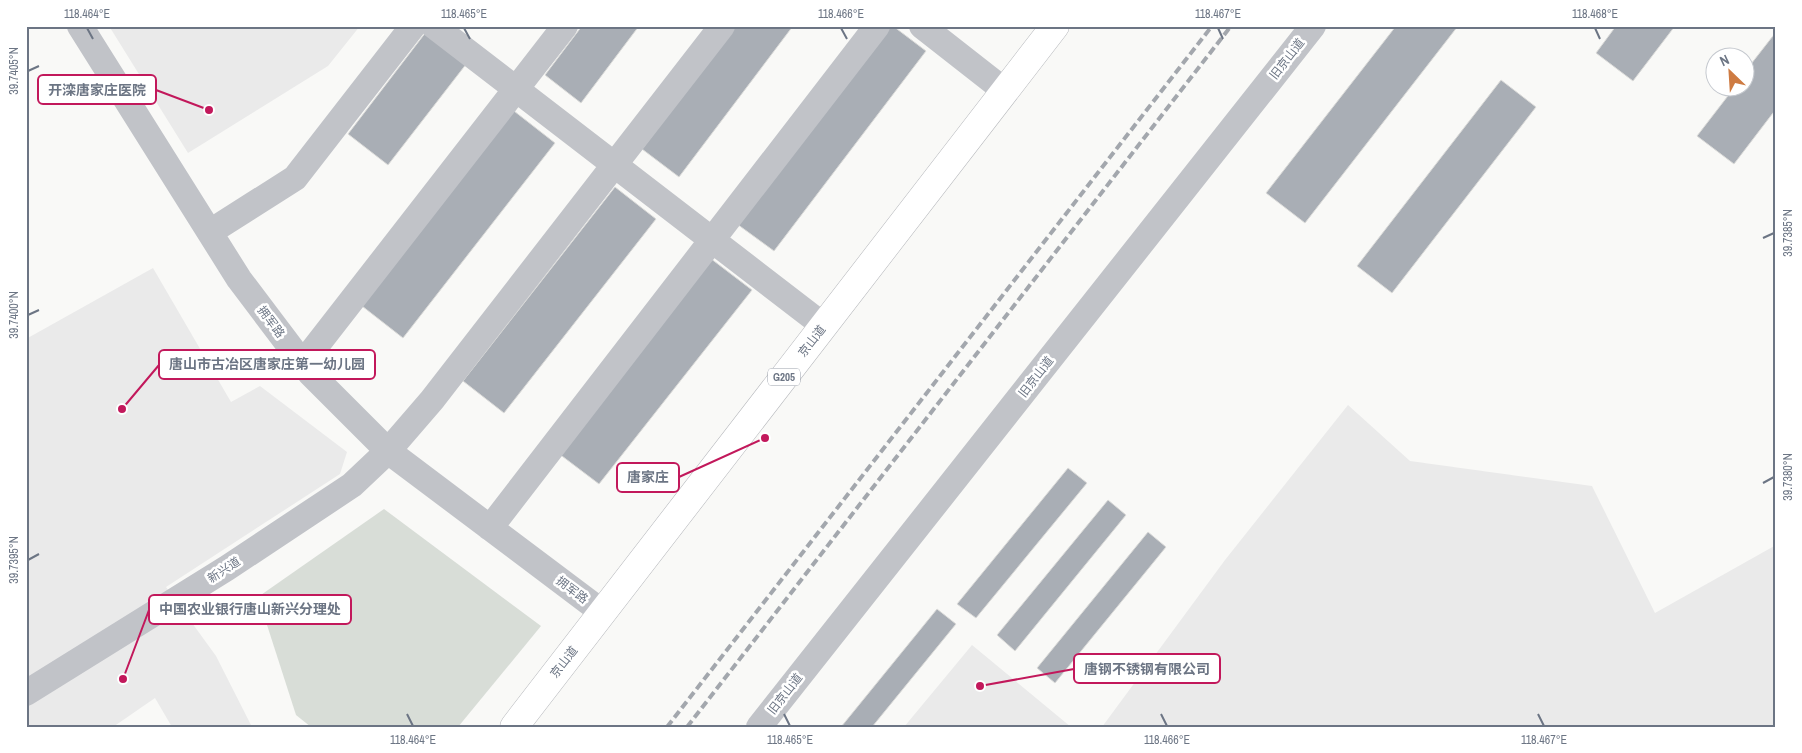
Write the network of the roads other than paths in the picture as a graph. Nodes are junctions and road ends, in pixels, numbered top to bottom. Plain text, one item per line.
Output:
1 (80, 26) edge
2 (413, 26) edge
3 (434, 26) edge
4 (565, 26) edge
5 (722, 26) edge
6 (878, 26) edge
7 (922, 26) edge
8 (1054, 26) edge
9 (1313, 26) edge
10 (1005, 91) junction
11 (210, 232) junction
12 (824, 326) junction
13 (303, 363) junction
14 (388, 451) junction
15 (490, 528) junction
16 (602, 612) junction
17 (26, 693) edge
18 (514, 727) edge
19 (759, 727) edge

1 - 11 street, 拥军路
2 - 11 street
3 - 12 street
4 - 13 street
5 - 14 street, 新兴道
6 - 15 street
7 - 10 street
8 - 10 highway, 京山道 / G205
9 - 19 street, 旧京山道
10 - 12 highway, 京山道 / G205
11 - 13 street, 拥军路
12 - 16 highway, 京山道 / G205
13 - 14 street, 拥军路
14 - 15 street, 拥军路
14 - 17 street, 新兴道
15 - 16 street, 拥军路
16 - 18 highway, 京山道 / G205

